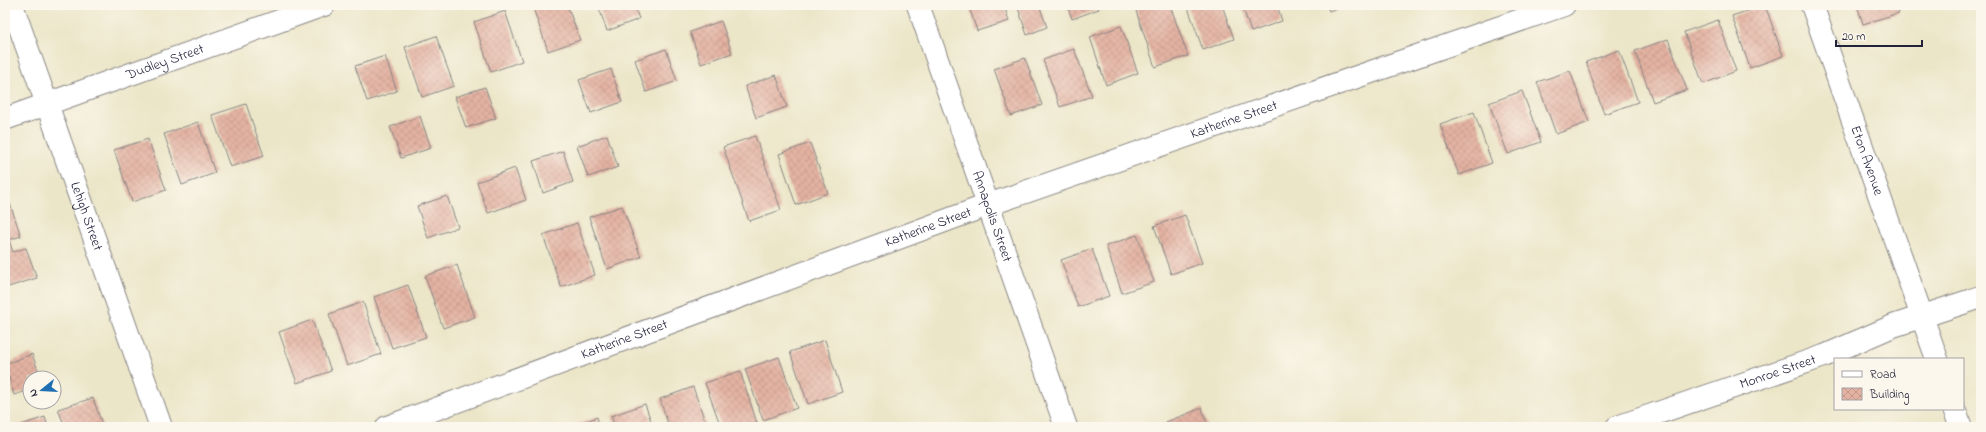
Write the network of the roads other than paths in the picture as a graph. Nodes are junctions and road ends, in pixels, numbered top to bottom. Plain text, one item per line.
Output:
1 (12, 5) edge
2 (324, 5) edge
3 (918, 5) edge
4 (1564, 5) edge
5 (1812, 5) edge
6 (47, 104) junction
7 (5, 119) edge
8 (988, 205) junction
9 (1981, 297) edge
10 (1921, 316) junction
11 (1937, 358) edge
12 (1954, 410) edge
13 (161, 427) edge
14 (387, 427) edge
15 (1066, 427) edge
16 (1618, 427) edge
17 (1961, 427) edge

1 - 6 street, Lehigh Street
2 - 6 street, Dudley Street
3 - 8 street, Annapolis Street
4 - 8 street, Katherine Street
5 - 10 street, Eton Avenue
6 - 7 street, Dudley Street
6 - 13 street, Lehigh Street
8 - 14 street, Katherine Street
8 - 15 street, Annapolis Street
9 - 10 street, Monroe Street
10 - 11 street, Eton Avenue
10 - 16 street, Monroe Street
12 - 17 street

